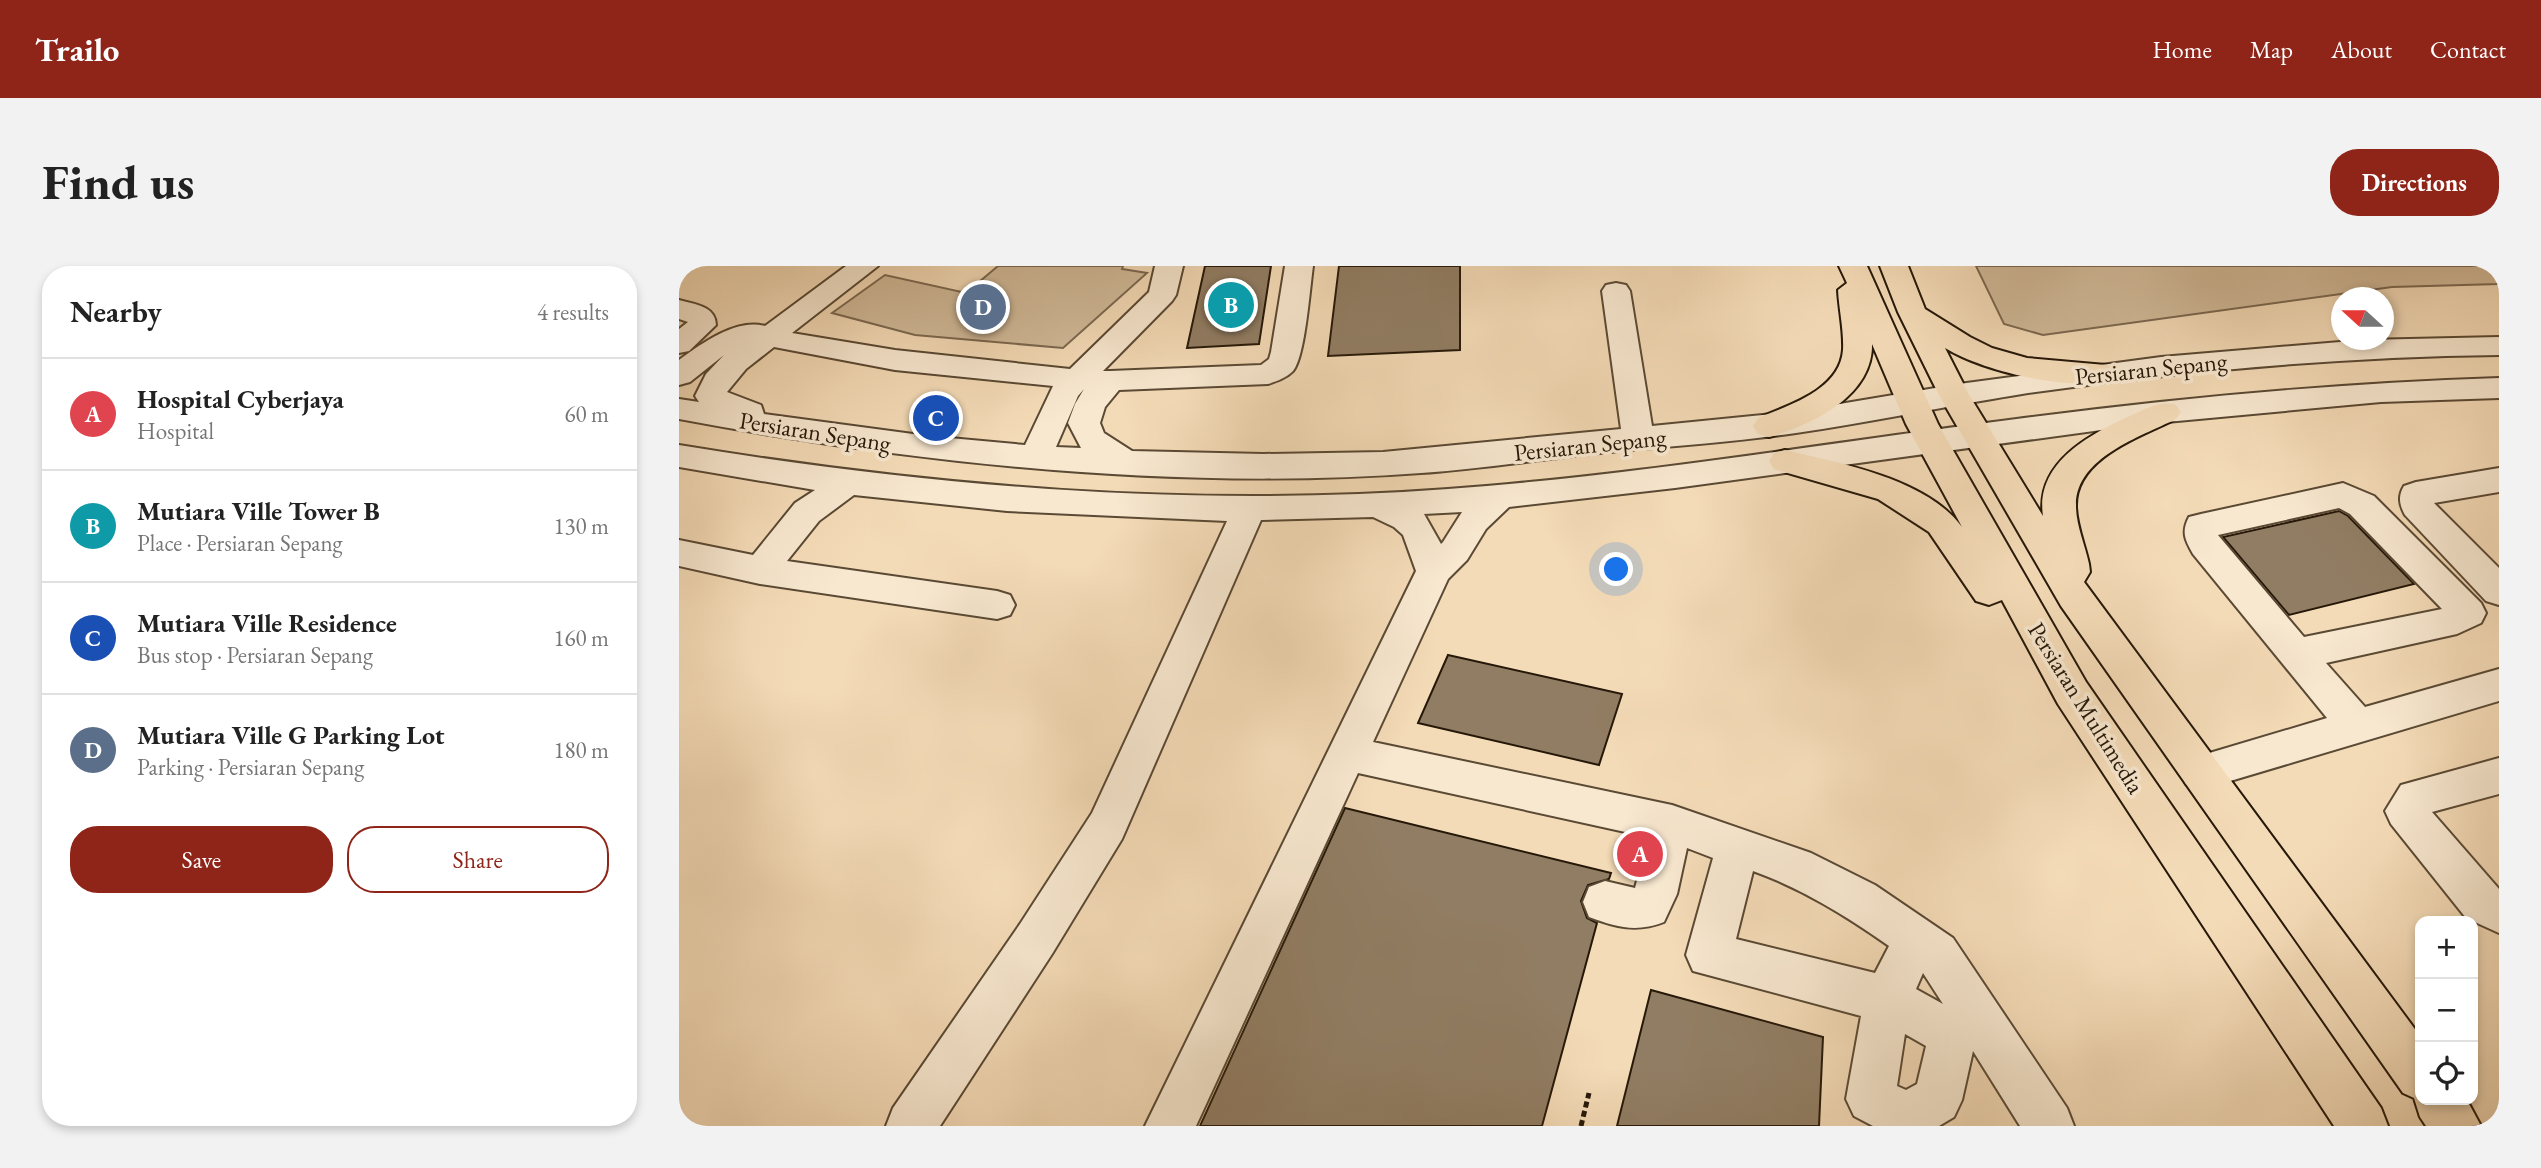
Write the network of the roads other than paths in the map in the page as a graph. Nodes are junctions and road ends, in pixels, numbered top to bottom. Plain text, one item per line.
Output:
1 (864, 266) edge
2 (1169, 266) edge
3 (1299, 266) edge
4 (1851, 266) edge
5 (1894, 266) edge
6 (1616, 291) dead end
7 (679, 309) edge
8 (1912, 312) junction
9 (769, 337) junction
10 (679, 344) edge
11 (2499, 346) edge
12 (2106, 373) junction
13 (679, 375) edge
14 (1076, 379) junction
15 (1110, 381) junction
16 (2499, 388) edge
17 (1954, 395) junction
18 (1911, 403) junction
19 (679, 409) edge
20 (2165, 412) junction
21 (772, 426) junction
22 (1769, 426) junction
23 (1977, 433) junction
24 (1638, 439) junction
25 (1930, 440) junction
26 (679, 456) edge
27 (1035, 457) junction
28 (1124, 461) junction
29 (1785, 461) junction
30 (2499, 480) edge
31 (846, 484) junction
32 (1500, 496) junction
33 (1373, 504) junction
34 (1250, 507) junction
35 (679, 553) edge
36 (760, 571) junction
37 (1434, 571) junction
38 (2499, 591) edge
39 (2074, 596) junction
40 (997, 605) dead end
41 (2296, 654) junction
42 (2499, 685) edge
43 (2072, 693) junction
44 (2355, 725) junction
45 (1346, 753) junction
46 (2200, 772) junction
47 (2499, 776) edge
48 (1672, 824) junction
49 (1738, 845) junction
50 (1605, 902) dead end
51 (2499, 912) edge
52 (1916, 939) junction
53 (1887, 999) junction
54 (1960, 1018) junction
55 (2415, 1069) edge
56 (2441, 1105) edge
57 (911, 1126) edge
58 (1170, 1126) edge
59 (2049, 1126) edge
60 (2363, 1126) edge
61 (2456, 1126) edge

1 - 9 street
2 - 14 street
3 - 15 street
4 - 18 main road, Persiaran Multimedia
4 - 22 main road
5 - 8 main road, Persiaran Multimedia
6 - 24 street
7 - 10 street
8 - 12 main road
8 - 17 main road, Persiaran Multimedia
9 - 13 street
9 - 14 street
9 - 21 street
11 - 12 street, Persiaran Sepang
12 - 17 street, Persiaran Sepang
14 - 15 street
14 - 27 street
15 - 28 street
16 - 20 street, Persiaran Sepang
17 - 18 street, Persiaran Sepang
17 - 23 main road, Persiaran Multimedia
18 - 22 street, Persiaran Sepang
18 - 25 main road, Persiaran Multimedia
19 - 21 street, Persiaran Sepang
20 - 23 street, Persiaran Sepang
20 - 39 main road
21 - 27 street, Persiaran Sepang
22 - 24 street, Persiaran Sepang
23 - 25 street, Persiaran Sepang
23 - 39 main road, Persiaran Multimedia
24 - 28 street, Persiaran Sepang
25 - 29 street, Persiaran Sepang
25 - 43 main road, Persiaran Multimedia
26 - 31 street, Persiaran Sepang
27 - 28 street, Persiaran Sepang
29 - 32 street, Persiaran Sepang
29 - 43 main road
30 - 38 street
31 - 34 street, Persiaran Sepang
31 - 36 street
32 - 33 street, Persiaran Sepang
32 - 37 street
33 - 34 street, Persiaran Sepang
33 - 37 street
34 - 57 street
35 - 36 street
36 - 40 street
37 - 45 street
39 - 46 main road, Persiaran Multimedia
41 - 41 street
41 - 44 street
42 - 44 street
43 - 60 main road, Persiaran Multimedia
44 - 46 street
45 - 48 street
45 - 58 street
46 - 55 main road, Persiaran Multimedia
47 - 51 street
48 - 49 street
48 - 50 street
49 - 52 street
49 - 53 street
52 - 53 street
52 - 54 street
53 - 54 street
53 - 54 street
54 - 59 street
56 - 61 main road

